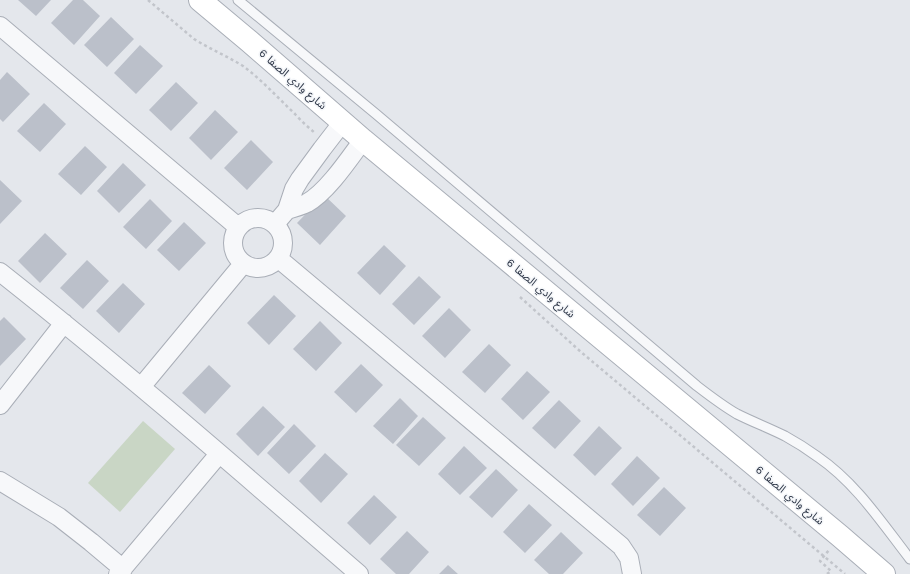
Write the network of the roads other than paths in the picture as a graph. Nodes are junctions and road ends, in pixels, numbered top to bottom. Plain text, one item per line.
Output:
1 (200, 0) edge
2 (238, 0) edge
3 (0, 26) edge
4 (342, 123) junction
5 (363, 140) junction
6 (324, 147) junction
7 (343, 166) junction
8 (287, 210) junction
9 (275, 224) junction
10 (238, 227) junction
11 (279, 259) junction
12 (243, 264) junction
13 (0, 272) edge
14 (64, 322) junction
15 (141, 387) junction
16 (0, 405) edge
17 (219, 454) junction
18 (0, 481) edge
19 (910, 559) edge
20 (120, 571) edge
21 (360, 574) edge
22 (632, 574) edge
23 (884, 574) edge

1 - 4 main road, شارع وادي الصفا 6
2 - 19 lane
3 - 10 street
4 - 5 main road, شارع وادي الصفا 6
4 - 6 street
5 - 7 street
5 - 23 main road, شارع وادي الصفا 6
6 - 7 street
6 - 8 street
7 - 8 street
8 - 9 street
9 - 10 street
9 - 11 street
10 - 12 street
11 - 12 street
11 - 22 street
12 - 15 street
13 - 14 street
14 - 15 street
14 - 16 street
15 - 17 street
17 - 20 street
17 - 21 street
18 - 20 street

